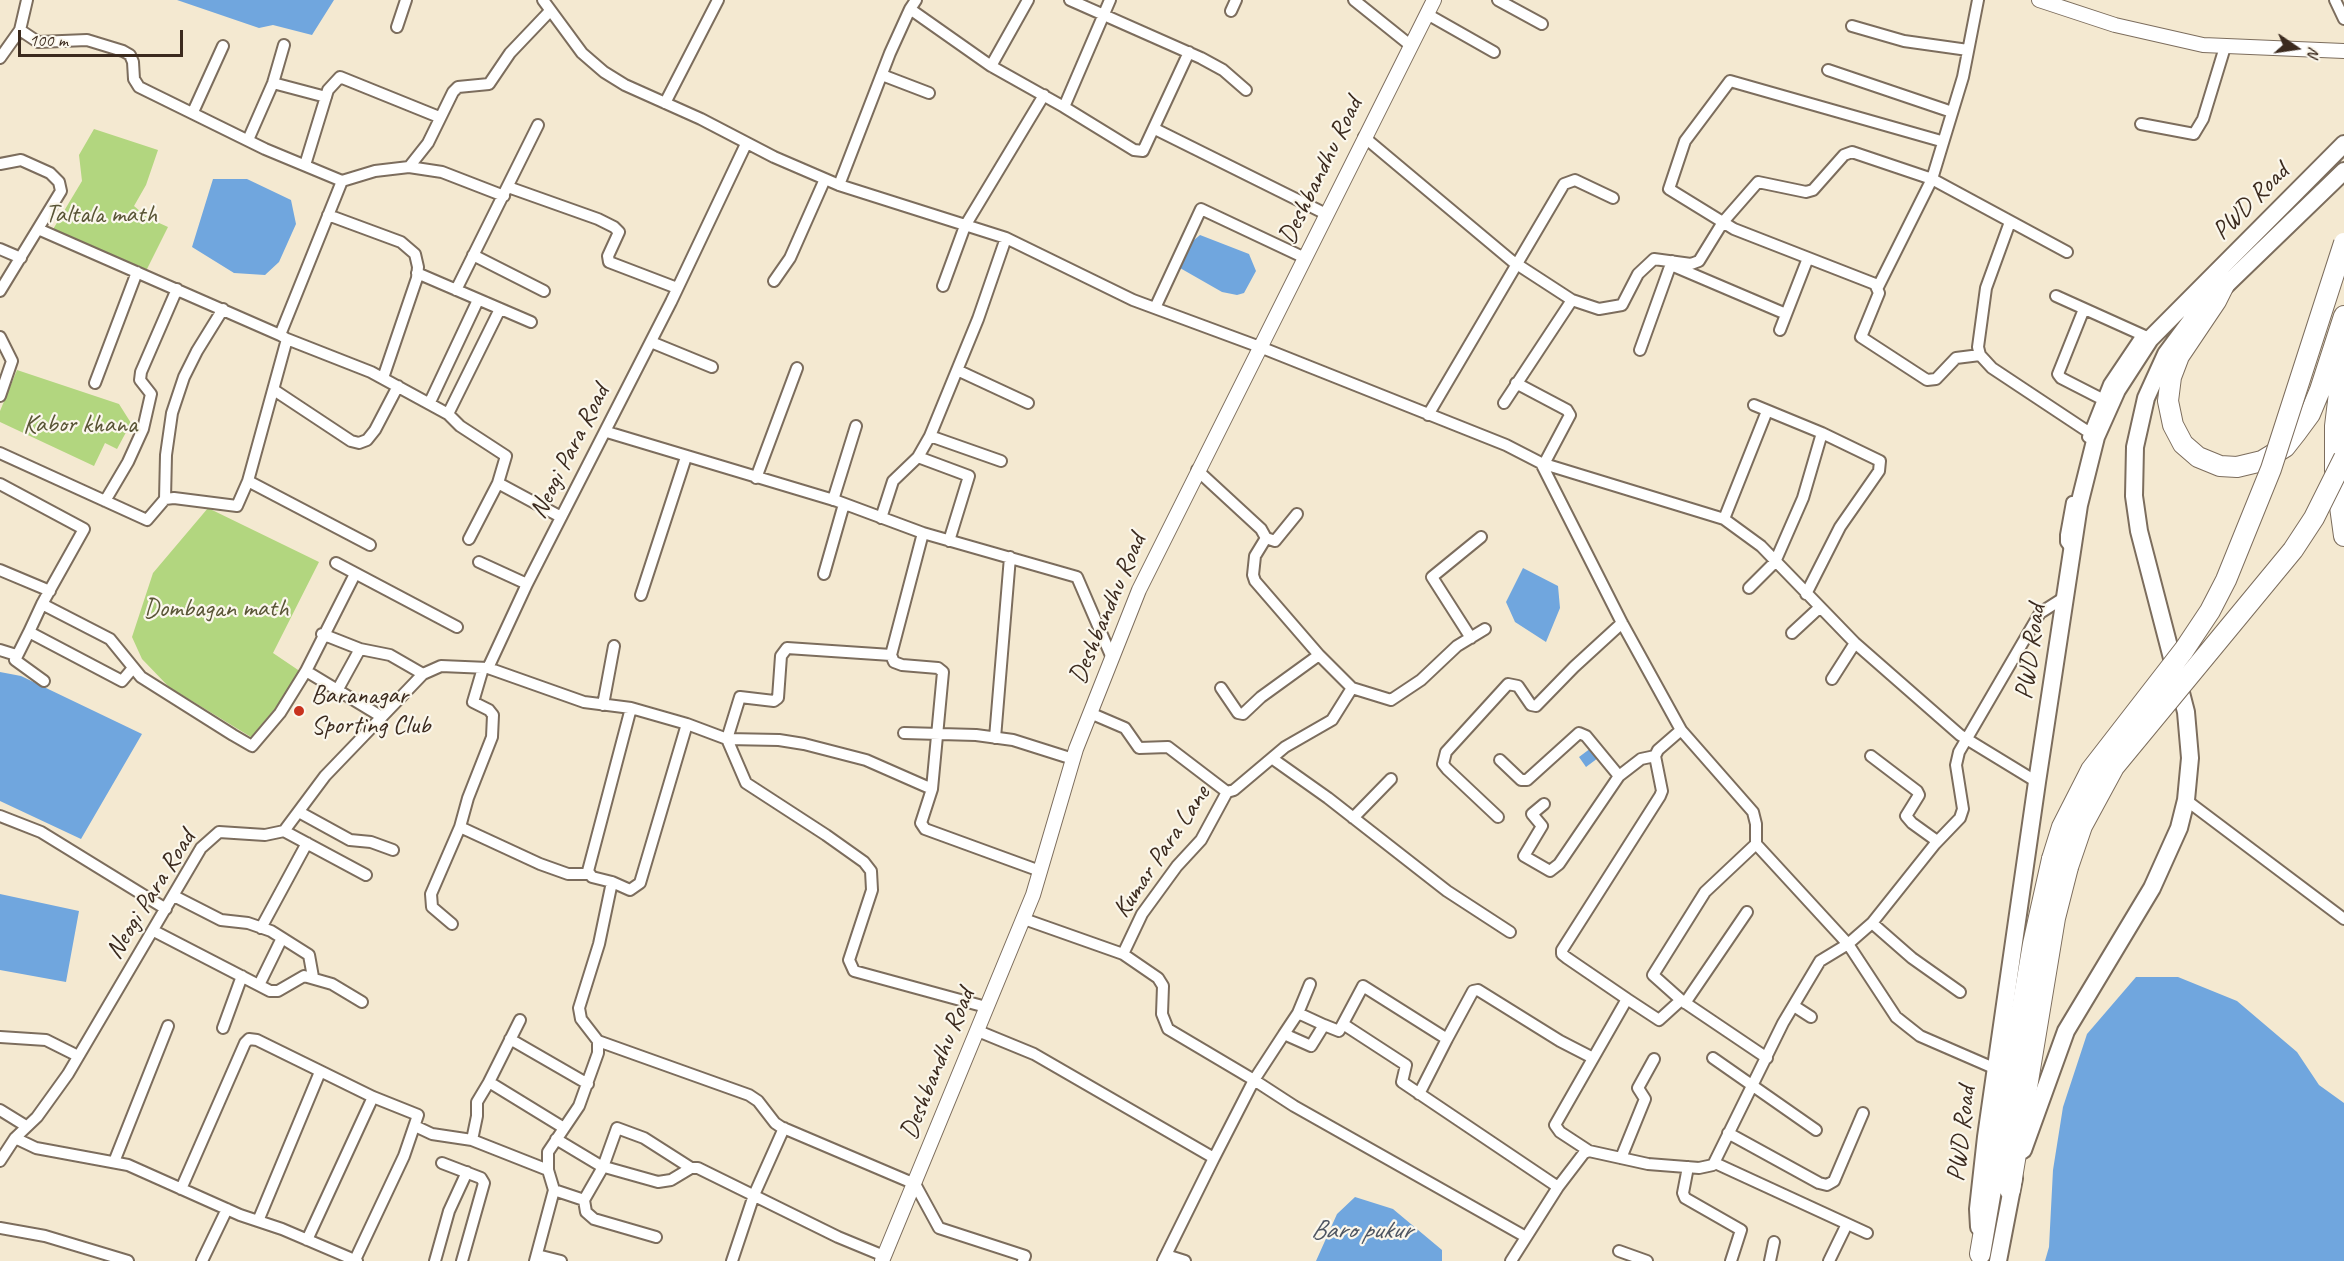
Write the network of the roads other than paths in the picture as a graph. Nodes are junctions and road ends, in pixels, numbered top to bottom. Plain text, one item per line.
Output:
1 (27, 0) edge
2 (406, 0) edge
3 (543, 0) edge
4 (718, 0) edge
5 (1028, 0) edge
6 (1070, 0) edge
7 (1110, 0) edge
8 (1236, 0) edge
9 (1354, 0) edge
10 (1434, 0) edge
11 (1498, 0) edge
12 (1978, 0) edge
13 (2039, 0) edge
14 (2335, 0) edge
15 (913, 4) edge
16 (550, 11) junction
17 (1231, 11) dead end
18 (1427, 14) junction
19 (1104, 16) junction
20 (2344, 19) edge
21 (1542, 24) dead end
22 (1852, 26) dead end
23 (397, 27) dead end
24 (20, 30) junction
25 (284, 45) dead end
26 (1410, 45) junction
27 (223, 46) dead end
28 (2225, 47) junction
29 (2342, 49) edge
30 (1968, 50) junction
31 (1189, 52) junction
32 (1494, 52) dead end
33 (0, 58) edge
34 (991, 66) junction
35 (1828, 69) dead end
36 (882, 75) junction
37 (273, 83) junction
38 (1246, 90) dead end
39 (929, 93) dead end
40 (1044, 95) junction
41 (326, 97) junction
42 (665, 103) junction
43 (1064, 107) junction
44 (193, 112) junction
45 (1952, 112) junction
46 (439, 117) junction
47 (2141, 124) dead end
48 (538, 125) dead end
49 (1155, 129) junction
50 (1364, 137) junction
51 (248, 140) junction
52 (1941, 141) junction
53 (746, 144) junction
54 (2344, 144) edge
55 (0, 164) edge
56 (305, 165) junction
57 (409, 167) junction
58 (2344, 171) edge
59 (825, 179) junction
60 (1932, 179) junction
61 (342, 181) junction
62 (839, 185) junction
63 (506, 191) junction
64 (1613, 198) dead end
65 (1326, 214) junction
66 (328, 215) junction
67 (1723, 222) junction
68 (2010, 222) junction
69 (965, 226) junction
70 (38, 229) junction
71 (1006, 238) junction
72 (2344, 243) edge
73 (0, 249) edge
74 (2067, 252) dead end
75 (473, 255) junction
76 (21, 258) junction
77 (1305, 258) junction
78 (1808, 258) junction
79 (1672, 263) junction
80 (1517, 264) junction
81 (137, 272) junction
82 (417, 273) junction
83 (774, 281) dead end
84 (2225, 283) junction
85 (943, 286) dead end
86 (1878, 287) junction
87 (677, 288) junction
88 (177, 289) junction
89 (456, 290) junction
90 (0, 291) edge
91 (544, 291) dead end
92 (2056, 296) dead end
93 (478, 300) junction
94 (1572, 300) junction
95 (1155, 308) junction
96 (223, 309) junction
97 (500, 309) junction
98 (2084, 309) junction
99 (1786, 314) junction
100 (2344, 316) edge
101 (531, 322) dead end
102 (1780, 330) dead end
103 (0, 337) edge
104 (284, 337) junction
105 (2146, 337) junction
106 (651, 342) junction
107 (1260, 347) junction
108 (1640, 350) dead end
109 (2344, 352) edge
110 (1980, 355) junction
111 (712, 367) dead end
112 (797, 368) dead end
113 (957, 370) junction
114 (383, 378) junction
115 (1516, 382) junction
116 (95, 383) dead end
117 (398, 386) junction
118 (274, 390) junction
119 (0, 396) edge
120 (2102, 399) junction
121 (430, 402) junction
122 (1504, 402) dead end
123 (1028, 403) dead end
124 (1754, 405) dead end
125 (1767, 411) junction
126 (448, 414) junction
127 (1428, 415) junction
128 (856, 426) dead end
129 (607, 432) junction
130 (1822, 433) junction
131 (2093, 435) junction
132 (930, 436) junction
133 (0, 453) edge
134 (686, 457) junction
135 (918, 457) junction
136 (2344, 458) edge
137 (1001, 461) dead end
138 (1543, 464) junction
139 (1197, 470) junction
140 (756, 478) junction
141 (248, 481) junction
142 (498, 483) junction
143 (0, 484) edge
144 (165, 499) junction
145 (833, 500) junction
146 (105, 501) junction
147 (844, 504) junction
148 (1297, 514) dead end
149 (561, 518) junction
150 (881, 518) junction
151 (1724, 519) junction
152 (923, 533) junction
153 (2344, 536) edge
154 (1481, 537) dead end
155 (1266, 538) junction
156 (469, 539) dead end
157 (950, 541) junction
158 (370, 545) dead end
159 (1010, 557) junction
160 (479, 562) dead end
161 (1775, 562) junction
162 (336, 563) dead end
163 (0, 570) edge
164 (355, 574) junction
165 (824, 574) dead end
166 (527, 584) junction
167 (1749, 588) dead end
168 (50, 591) junction
169 (641, 594) dead end
170 (1806, 594) junction
171 (2065, 597) junction
172 (42, 604) junction
173 (1819, 608) junction
174 (1622, 623) junction
175 (457, 627) dead end
176 (1485, 629) dead end
177 (29, 632) junction
178 (1792, 633) dead end
179 (322, 634) junction
180 (1471, 638) junction
181 (1855, 643) junction
182 (614, 646) dead end
183 (0, 650) edge
184 (360, 650) junction
185 (16, 655) junction
186 (891, 655) junction
187 (1319, 655) junction
188 (1112, 658) junction
189 (132, 668) junction
190 (485, 668) junction
191 (306, 671) junction
192 (423, 674) junction
193 (1832, 679) dead end
194 (44, 681) dead end
195 (338, 688) junction
196 (1221, 688) dead end
197 (1352, 688) junction
198 (603, 705) junction
199 (631, 708) junction
200 (1090, 713) junction
201 (382, 717) junction
202 (687, 724) junction
203 (1681, 730) junction
204 (904, 733) dead end
205 (939, 733) junction
206 (995, 738) junction
207 (727, 739) junction
208 (1967, 740) junction
209 (1655, 756) junction
210 (1871, 756) dead end
211 (1073, 759) junction
212 (1273, 759) junction
213 (1500, 760) dead end
214 (1619, 776) junction
215 (1391, 779) dead end
216 (2037, 782) junction
217 (932, 789) junction
218 (1227, 792) junction
219 (2186, 800) junction
220 (1544, 804) dead end
221 (299, 812) junction
222 (0, 816) edge
223 (1498, 817) dead end
224 (1353, 818) junction
225 (460, 827) junction
226 (284, 831) junction
227 (1937, 841) junction
228 (307, 843) junction
229 (1756, 844) junction
230 (393, 850) dead end
231 (2060, 863) junction
232 (1040, 871) junction
233 (589, 874) junction
234 (366, 875) dead end
235 (612, 882) junction
236 (174, 896) junction
237 (166, 909) junction
238 (1747, 912) dead end
239 (1024, 919) junction
240 (2344, 919) edge
241 (1872, 922) junction
242 (452, 924) dead end
243 (261, 928) junction
244 (153, 931) junction
245 (1510, 932) dead end
246 (282, 938) junction
247 (1848, 944) junction
248 (1123, 954) junction
249 (242, 976) junction
250 (313, 978) junction
251 (1310, 984) dead end
252 (259, 985) junction
253 (1960, 992) dead end
254 (1627, 999) junction
255 (1683, 1001) junction
256 (362, 1002) dead end
257 (1794, 1006) junction
258 (986, 1008) junction
259 (1298, 1013) junction
260 (1811, 1017) dead end
261 (520, 1020) dead end
262 (1343, 1024) junction
263 (168, 1026) dead end
264 (1324, 1026) junction
265 (223, 1028) dead end
266 (978, 1031) junction
267 (1284, 1034) junction
268 (0, 1037) edge
269 (510, 1039) junction
270 (1447, 1039) junction
271 (598, 1041) junction
272 (78, 1056) junction
273 (1593, 1058) junction
274 (1713, 1058) dead end
275 (1767, 1058) junction
276 (1654, 1059) dead end
277 (1996, 1070) junction
278 (320, 1072) junction
279 (1254, 1080) junction
280 (489, 1082) junction
281 (588, 1084) junction
282 (1752, 1088) junction
283 (1419, 1094) junction
284 (373, 1097) junction
285 (0, 1110) edge
286 (1863, 1113) dead end
287 (26, 1126) junction
288 (416, 1126) junction
289 (564, 1128) junction
290 (784, 1128) junction
291 (1816, 1130) dead end
292 (1728, 1133) junction
293 (15, 1138) junction
294 (556, 1139) junction
295 (472, 1140) junction
296 (1589, 1151) junction
297 (1214, 1158) junction
298 (1622, 1158) junction
299 (0, 1161) edge
300 (114, 1162) junction
301 (442, 1163) dead end
302 (1714, 1163) junction
303 (603, 1167) junction
304 (1688, 1167) junction
305 (691, 1168) junction
306 (548, 1170) junction
307 (467, 1172) junction
308 (915, 1184) junction
309 (1558, 1187) junction
310 (181, 1189) junction
311 (554, 1190) junction
312 (2010, 1190) junction
313 (754, 1195) junction
314 (584, 1200) junction
315 (227, 1209) junction
316 (258, 1221) junction
317 (1847, 1224) junction
318 (0, 1228) edge
319 (1867, 1233) dead end
320 (656, 1237) dead end
321 (1526, 1237) junction
322 (307, 1240) junction
323 (1774, 1242) dead end
324 (1619, 1251) dead end
325 (536, 1258) edge
326 (1165, 1258) edge
327 (883, 1259) edge
328 (1986, 1259) edge
329 (128, 1261) edge
330 (202, 1261) edge
331 (356, 1261) edge
332 (435, 1261) edge
333 (462, 1261) edge
334 (561, 1261) edge
335 (732, 1261) edge
336 (1023, 1261) edge
337 (1185, 1261) edge
338 (1511, 1261) edge
339 (1647, 1261) edge
340 (1731, 1261) edge
341 (1770, 1261) edge
342 (1829, 1261) edge

1 - 24 street
2 - 23 street
3 - 16 street
4 - 42 street
5 - 34 street
6 - 19 street
7 - 19 street
8 - 17 street
9 - 26 street
10 - 18 street, Deshbandhu Road
11 - 21 street
12 - 30 street
13 - 28 street
14 - 20 street
15 - 34 street
15 - 36 street
16 - 42 street
16 - 46 street
18 - 26 street, Deshbandhu Road
18 - 32 street
19 - 31 street
19 - 43 street
22 - 30 street
24 - 33 street
24 - 44 street
25 - 37 street
26 - 50 street, Deshbandhu Road
27 - 44 street
28 - 29 street
28 - 47 street
30 - 45 street
31 - 38 street
31 - 49 street
34 - 40 street
35 - 45 street
36 - 39 street
36 - 62 street
37 - 41 street
37 - 51 street
40 - 43 street
40 - 69 street
41 - 46 street
41 - 56 street
42 - 53 street
43 - 49 street
44 - 51 street
45 - 52 street
46 - 57 street
48 - 63 street
49 - 65 street
50 - 65 street, Deshbandhu Road
50 - 80 street
51 - 56 street
52 - 60 street
52 - 67 street
53 - 59 street
53 - 87 street, Neogi Para Road
54 - 105 main road, PWD Road
55 - 70 street
56 - 61 street
57 - 61 street
57 - 63 street
58 - 84 main road, PWD Road
59 - 62 street
59 - 83 street
60 - 67 street
60 - 68 street
60 - 86 street
61 - 66 street
62 - 69 street
63 - 75 street
63 - 87 street
64 - 80 street
65 - 77 street, Deshbandhu Road
66 - 82 street
66 - 104 street
67 - 78 street
67 - 79 street
68 - 74 street
68 - 110 street
69 - 71 street
69 - 85 street
70 - 76 street
70 - 81 street
71 - 95 street
71 - 113 street
72 - 231 highway, bridge
73 - 76 street
75 - 89 street
75 - 91 street
76 - 90 street
77 - 95 street
77 - 107 street, Deshbandhu Road
78 - 86 street
78 - 99 street
79 - 94 street
79 - 99 street
79 - 108 street
80 - 94 street
80 - 127 street
81 - 88 street
81 - 116 street
82 - 89 street
82 - 114 street
84 - 100 highway
84 - 219 main road, PWD Road
86 - 110 street
87 - 106 street, Neogi Para Road
88 - 96 street
88 - 146 street
89 - 93 street
92 - 98 street
93 - 97 street
93 - 121 street
94 - 115 street
95 - 107 street
96 - 104 street
96 - 144 street
97 - 101 street
97 - 126 street
98 - 105 street
98 - 120 street
99 - 102 street
103 - 119 street
104 - 114 street
104 - 118 street
105 - 120 street
105 - 131 main road, PWD Road
106 - 111 street
106 - 129 street, Neogi Para Road
107 - 127 street
107 - 139 street, Deshbandhu Road
109 - 153 highway
110 - 131 street
112 - 140 street
113 - 123 street
113 - 132 street
114 - 117 street
115 - 122 street
115 - 138 street
117 - 118 street
117 - 121 street
118 - 141 street
120 - 131 street
121 - 126 street
124 - 125 street
125 - 130 street
125 - 151 street
126 - 142 street
127 - 138 street
128 - 145 street
129 - 134 street
129 - 149 street, Neogi Para Road
130 - 161 street
130 - 170 street
131 - 171 main road, PWD Road
132 - 135 street
132 - 137 street
133 - 146 street
134 - 140 street
134 - 169 street
135 - 150 street
135 - 157 street
136 - 231 highway, bridge
138 - 151 street
138 - 174 street
139 - 155 street
139 - 188 street, Deshbandhu Road
140 - 145 street
141 - 144 street
141 - 158 street
142 - 149 street
142 - 156 street
143 - 168 street
144 - 146 street
145 - 147 street
147 - 150 street
147 - 165 street
148 - 155 street
149 - 166 street, Neogi Para Road
150 - 152 street
151 - 161 street
152 - 157 street
152 - 186 street
154 - 180 street
155 - 187 street
157 - 159 street
159 - 188 street
159 - 206 street
160 - 166 street
161 - 167 street
161 - 170 street
162 - 164 street
163 - 168 street
164 - 175 street
164 - 179 street
166 - 190 street, Neogi Para Road
168 - 172 street
170 - 173 street
171 - 208 street
171 - 216 main road, PWD Road
172 - 177 street
172 - 189 street
173 - 178 street
173 - 181 street
174 - 203 street
174 - 223 street
176 - 180 street
177 - 185 street
177 - 189 street
179 - 184 street
179 - 191 street
180 - 197 street
181 - 193 street
181 - 208 street
182 - 198 street
183 - 185 street
184 - 192 street
184 - 195 street
185 - 194 street
186 - 205 street
186 - 207 street
187 - 196 street
187 - 197 street
188 - 200 street, Deshbandhu Road
189 - 191 street
190 - 192 street
190 - 198 street
190 - 225 street, Neogi Para Road
191 - 195 street
192 - 201 street
195 - 201 street
197 - 212 street, Kumar Para Lane
198 - 199 street
199 - 202 street
199 - 233 street
200 - 211 street, Deshbandhu Road
200 - 218 street
201 - 221 street
202 - 207 street
202 - 235 street
203 - 209 street
203 - 229 street
204 - 205 street
205 - 206 street
205 - 217 street
206 - 211 street
207 - 217 street
207 - 258 street
208 - 216 street
208 - 227 street
209 - 214 street
209 - 254 street
210 - 227 street
211 - 232 street, Deshbandhu Road
212 - 218 street, Kumar Para Lane
212 - 224 street
213 - 214 street
214 - 220 street
215 - 224 street
216 - 277 main road, PWD Road
217 - 232 street
218 - 248 street, Kumar Para Lane
219 - 240 street
219 - 312 main road, PWD Road
221 - 226 street
221 - 230 street
222 - 237 street
224 - 245 street
225 - 233 street
225 - 242 street
226 - 228 street
226 - 236 street, Neogi Para Road
227 - 241 street
228 - 234 street
228 - 243 street
229 - 247 street
229 - 255 street
231 - 312 highway
231 - 328 highway
232 - 239 street, Deshbandhu Road
233 - 235 street
235 - 271 street
236 - 237 street, Neogi Para Road
236 - 243 street
237 - 244 street, Neogi Para Road
238 - 255 street
239 - 248 street
239 - 258 street, Deshbandhu Road
241 - 247 street
241 - 253 street
243 - 246 street
244 - 249 street
244 - 272 street, Neogi Para Road
246 - 250 street
246 - 252 street
247 - 257 street
247 - 277 street
248 - 279 street
249 - 252 street
249 - 265 street
250 - 252 street
250 - 256 street
251 - 259 street
254 - 255 street
254 - 273 street
255 - 275 street
257 - 260 street
257 - 275 street
258 - 266 street, Deshbandhu Road
259 - 264 street
259 - 267 street
261 - 269 street
262 - 264 street
262 - 270 street
262 - 283 street
263 - 300 street
264 - 267 street
266 - 297 street
266 - 308 street, Deshbandhu Road
267 - 279 street
268 - 272 street
269 - 280 street
269 - 281 street
270 - 273 street
270 - 283 street
271 - 281 street
271 - 290 street
272 - 287 street, Neogi Para Road
273 - 296 street
274 - 282 street
275 - 282 street
276 - 298 street
277 - 328 main road, PWD Road
278 - 284 street
278 - 310 street
278 - 316 street
279 - 297 street
279 - 321 street
280 - 289 street
280 - 295 street
281 - 289 street
282 - 291 street
282 - 292 street
283 - 309 street
284 - 288 street
284 - 322 street
285 - 287 street
286 - 292 street
287 - 293 street, Neogi Para Road
288 - 295 street
288 - 331 street
289 - 294 street
290 - 308 street
290 - 313 street
292 - 302 street
293 - 299 street, Neogi Para Road
293 - 300 street
294 - 303 street
294 - 306 street
295 - 306 street
296 - 298 street
296 - 309 street
297 - 326 street
298 - 304 street
300 - 310 street
301 - 307 street
302 - 304 street
302 - 317 street
303 - 305 street
303 - 305 street
303 - 314 street
304 - 340 street
305 - 313 street
306 - 311 street
307 - 332 street
307 - 333 street
308 - 327 street, Deshbandhu Road
308 - 336 street
309 - 321 street
310 - 315 street
311 - 314 street
311 - 325 street
312 - 328 main road, PWD Road
313 - 327 street
313 - 335 street
314 - 320 street
315 - 316 street
315 - 330 street
316 - 322 street
317 - 319 street
317 - 342 street
318 - 329 street
321 - 338 street
322 - 331 street
323 - 341 street
324 - 339 street
325 - 334 street
326 - 337 street

